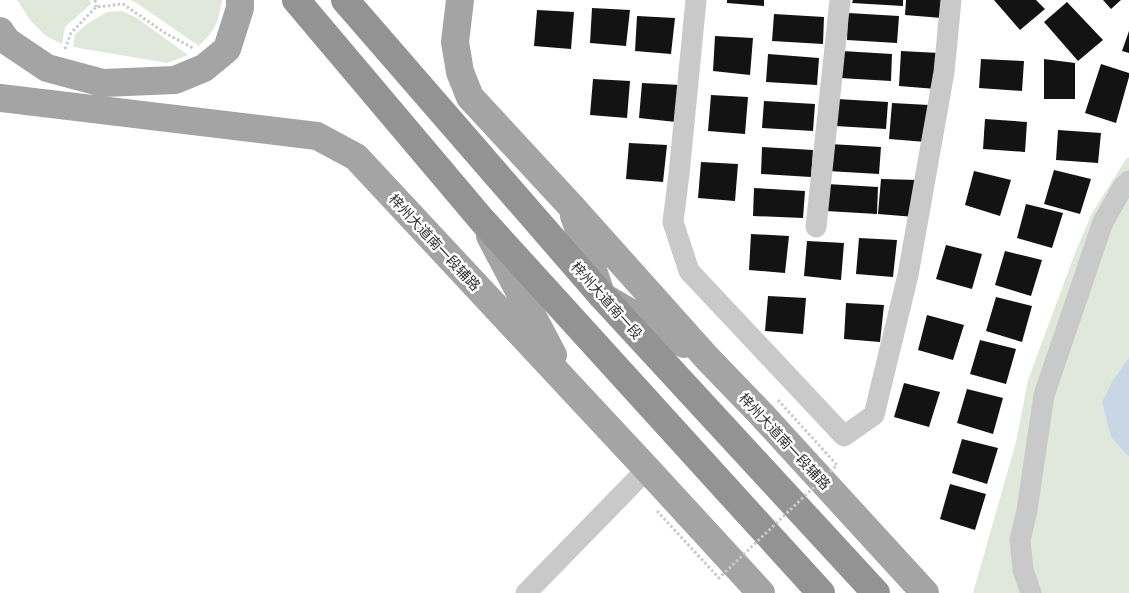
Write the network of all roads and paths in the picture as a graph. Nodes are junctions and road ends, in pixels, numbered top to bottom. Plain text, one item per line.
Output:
1 (95, 0) edge
2 (240, 0) edge
3 (296, 0) edge
4 (345, 0) edge
5 (460, 0) edge
6 (696, 0) edge
7 (840, 0) edge
8 (951, 0) edge
9 (96, 7) junction
10 (0, 31) edge
11 (194, 49) dead end
12 (64, 55) dead end
13 (0, 98) edge
14 (1129, 181) edge
15 (570, 205) junction
16 (481, 219) junction
17 (816, 227) dead end
18 (602, 296) junction
19 (707, 358) junction
20 (570, 386) junction
21 (777, 399) dead end
22 (647, 469) junction
23 (657, 511) dead end
24 (526, 593) edge
25 (761, 593) edge
26 (821, 593) edge
27 (876, 593) edge
28 (925, 593) edge
29 (1031, 593) edge

1 - 9 path
2 - 10 main road
3 - 16 highway
4 - 18 highway, 梓州大道南一段
5 - 15 main road, 梓州大道南一段辅路
6 - 8 street
7 - 17 street
9 - 11 path
9 - 12 path
13 - 20 main road, 梓州大道南一段辅路
14 - 29 street
15 - 18 main road
15 - 19 main road, 梓州大道南一段辅路
16 - 20 main road
16 - 26 highway
18 - 19 main road
18 - 27 highway, 梓州大道南一段
19 - 28 main road, 梓州大道南一段辅路
20 - 22 main road, 梓州大道南一段辅路
21 - 23 path, bridge
22 - 24 street
22 - 25 main road, 梓州大道南一段辅路

